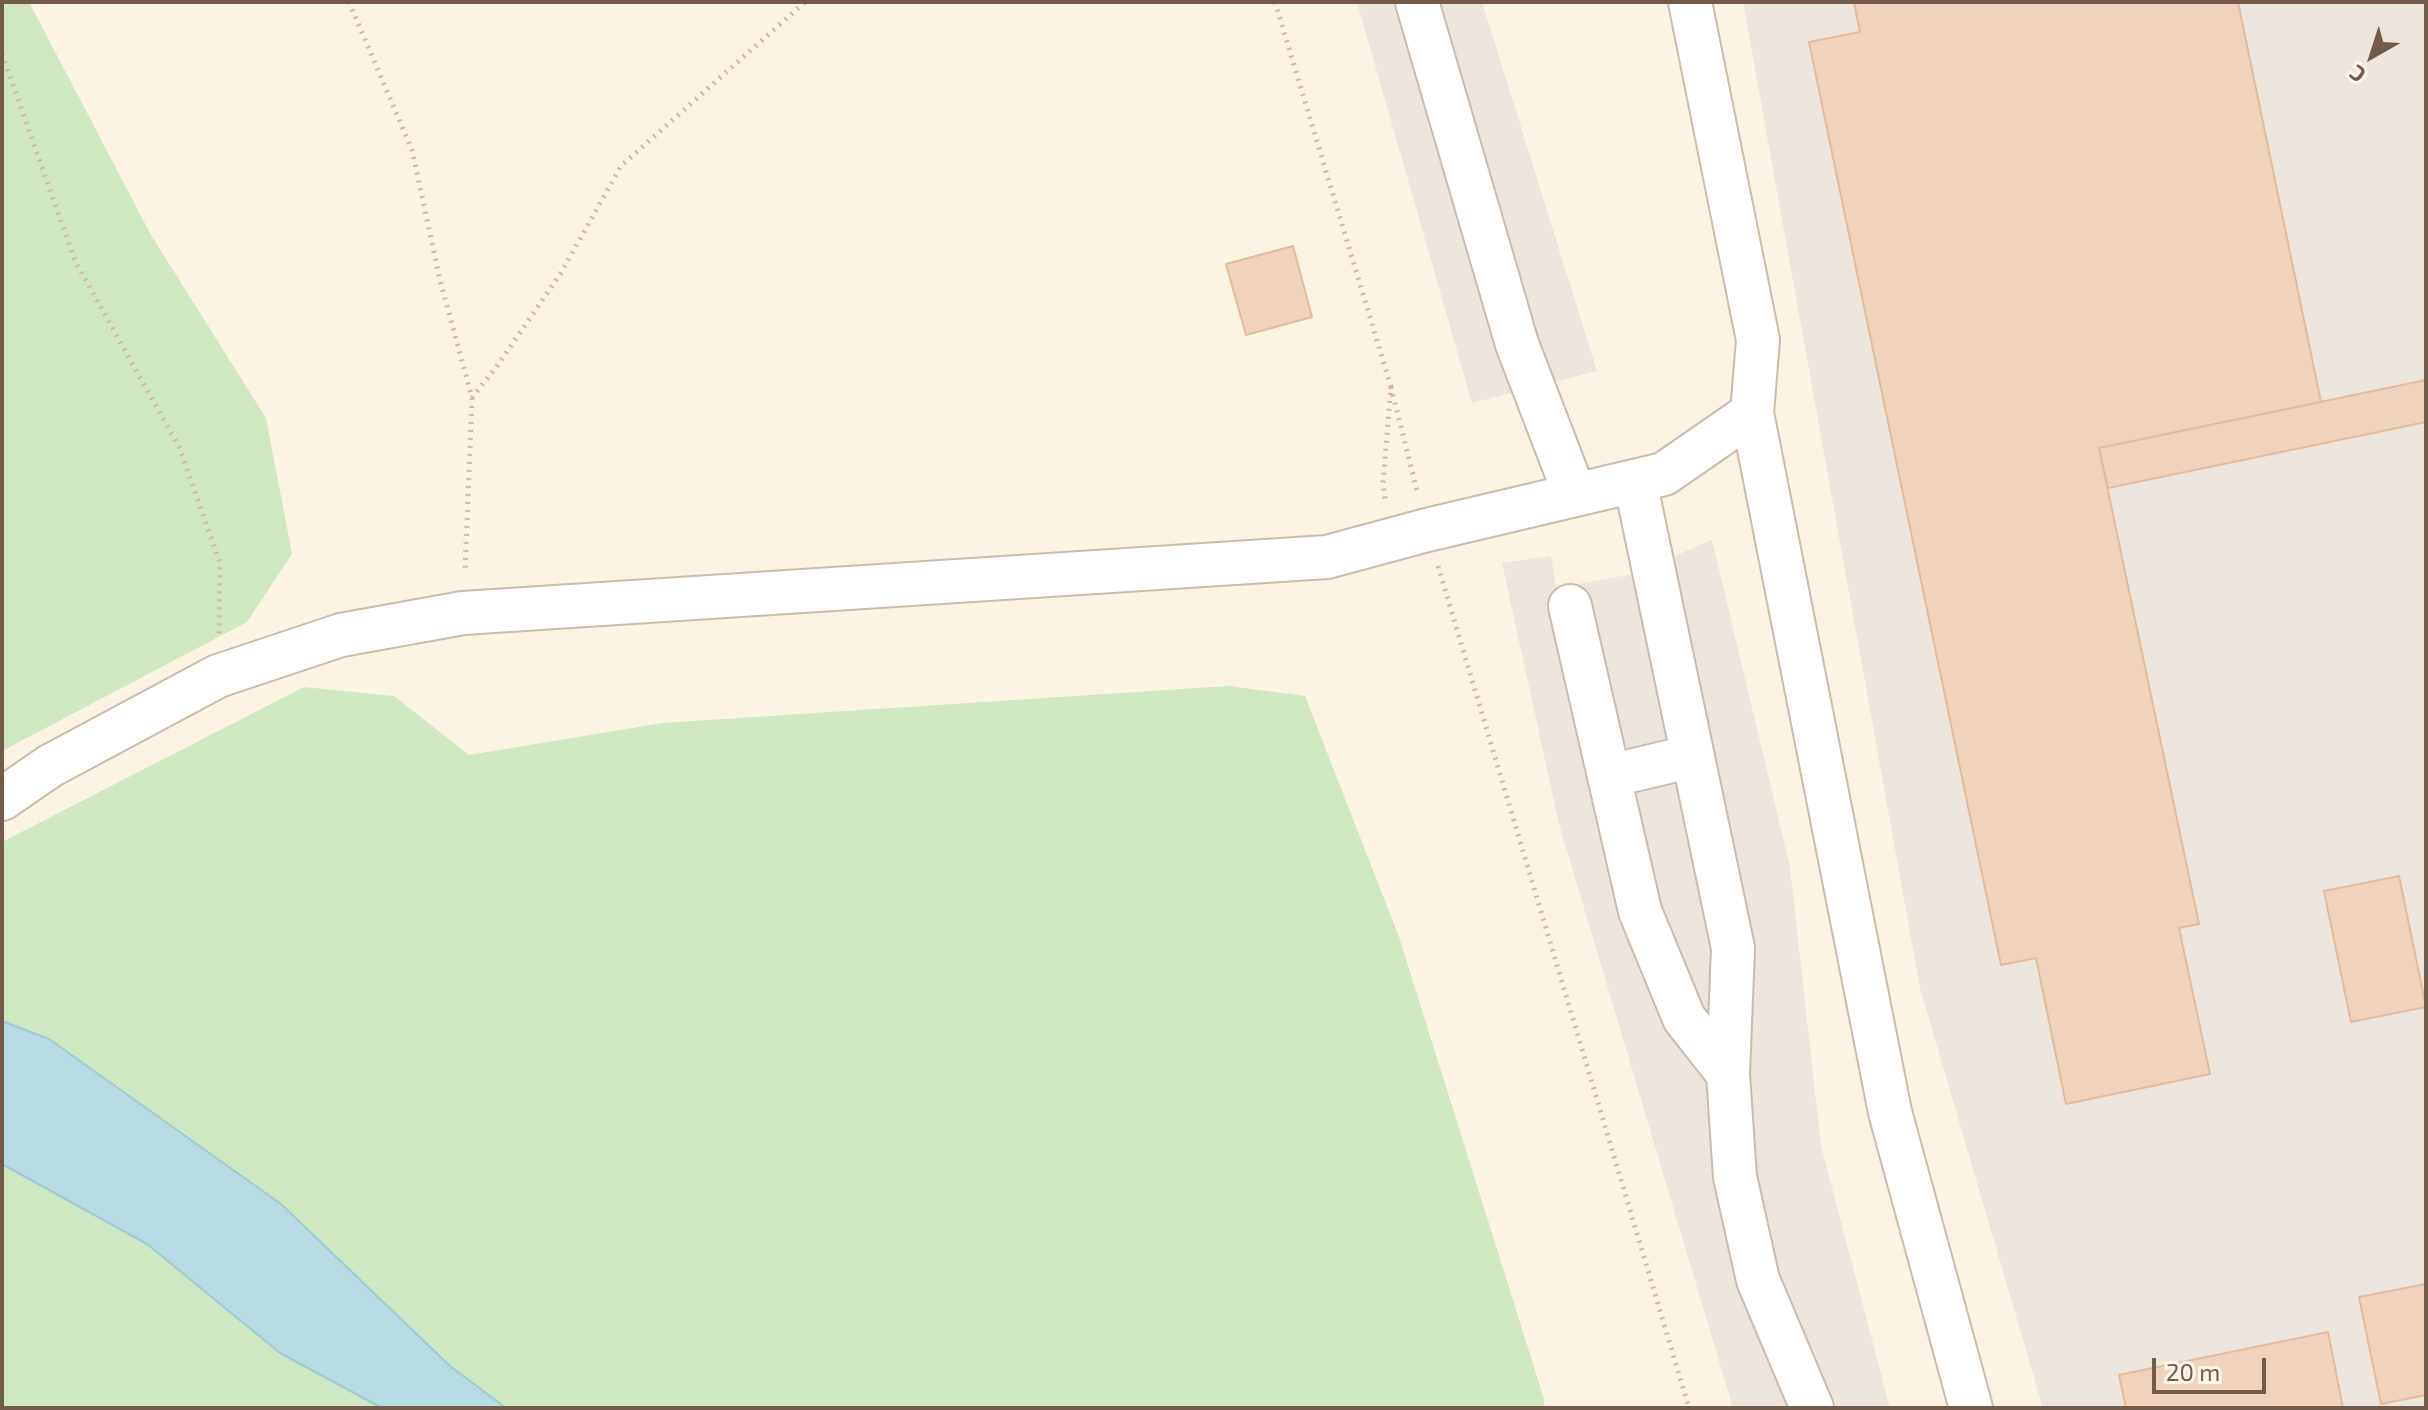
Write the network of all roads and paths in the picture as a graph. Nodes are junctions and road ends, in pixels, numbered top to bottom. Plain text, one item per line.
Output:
1 (349, 2) edge
2 (805, 2) edge
3 (1275, 2) edge
4 (1417, 2) edge
5 (1690, 2) edge
6 (2, 54) edge
7 (1391, 387) junction
8 (472, 398) junction
9 (1752, 413) junction
10 (1635, 481) junction
11 (1575, 495) junction
12 (1411, 534) junction
13 (1570, 606) dead end
14 (463, 613) junction
15 (218, 676) junction
16 (1693, 756) junction
17 (1609, 776) junction
18 (2, 799) edge
19 (1728, 1074) junction
20 (1689, 1408) edge
21 (1812, 1408) edge
22 (1971, 1408) edge

1 - 8 path
2 - 8 path
3 - 7 path
4 - 11 street
5 - 9 street
6 - 15 path
7 - 12 path
7 - 12 path
8 - 14 path
9 - 10 street
9 - 22 street
10 - 11 street
10 - 16 street
11 - 12 street
12 - 14 street
12 - 20 path
13 - 17 street
14 - 15 street
15 - 18 street
16 - 17 street
16 - 19 street
17 - 19 street
19 - 21 street

